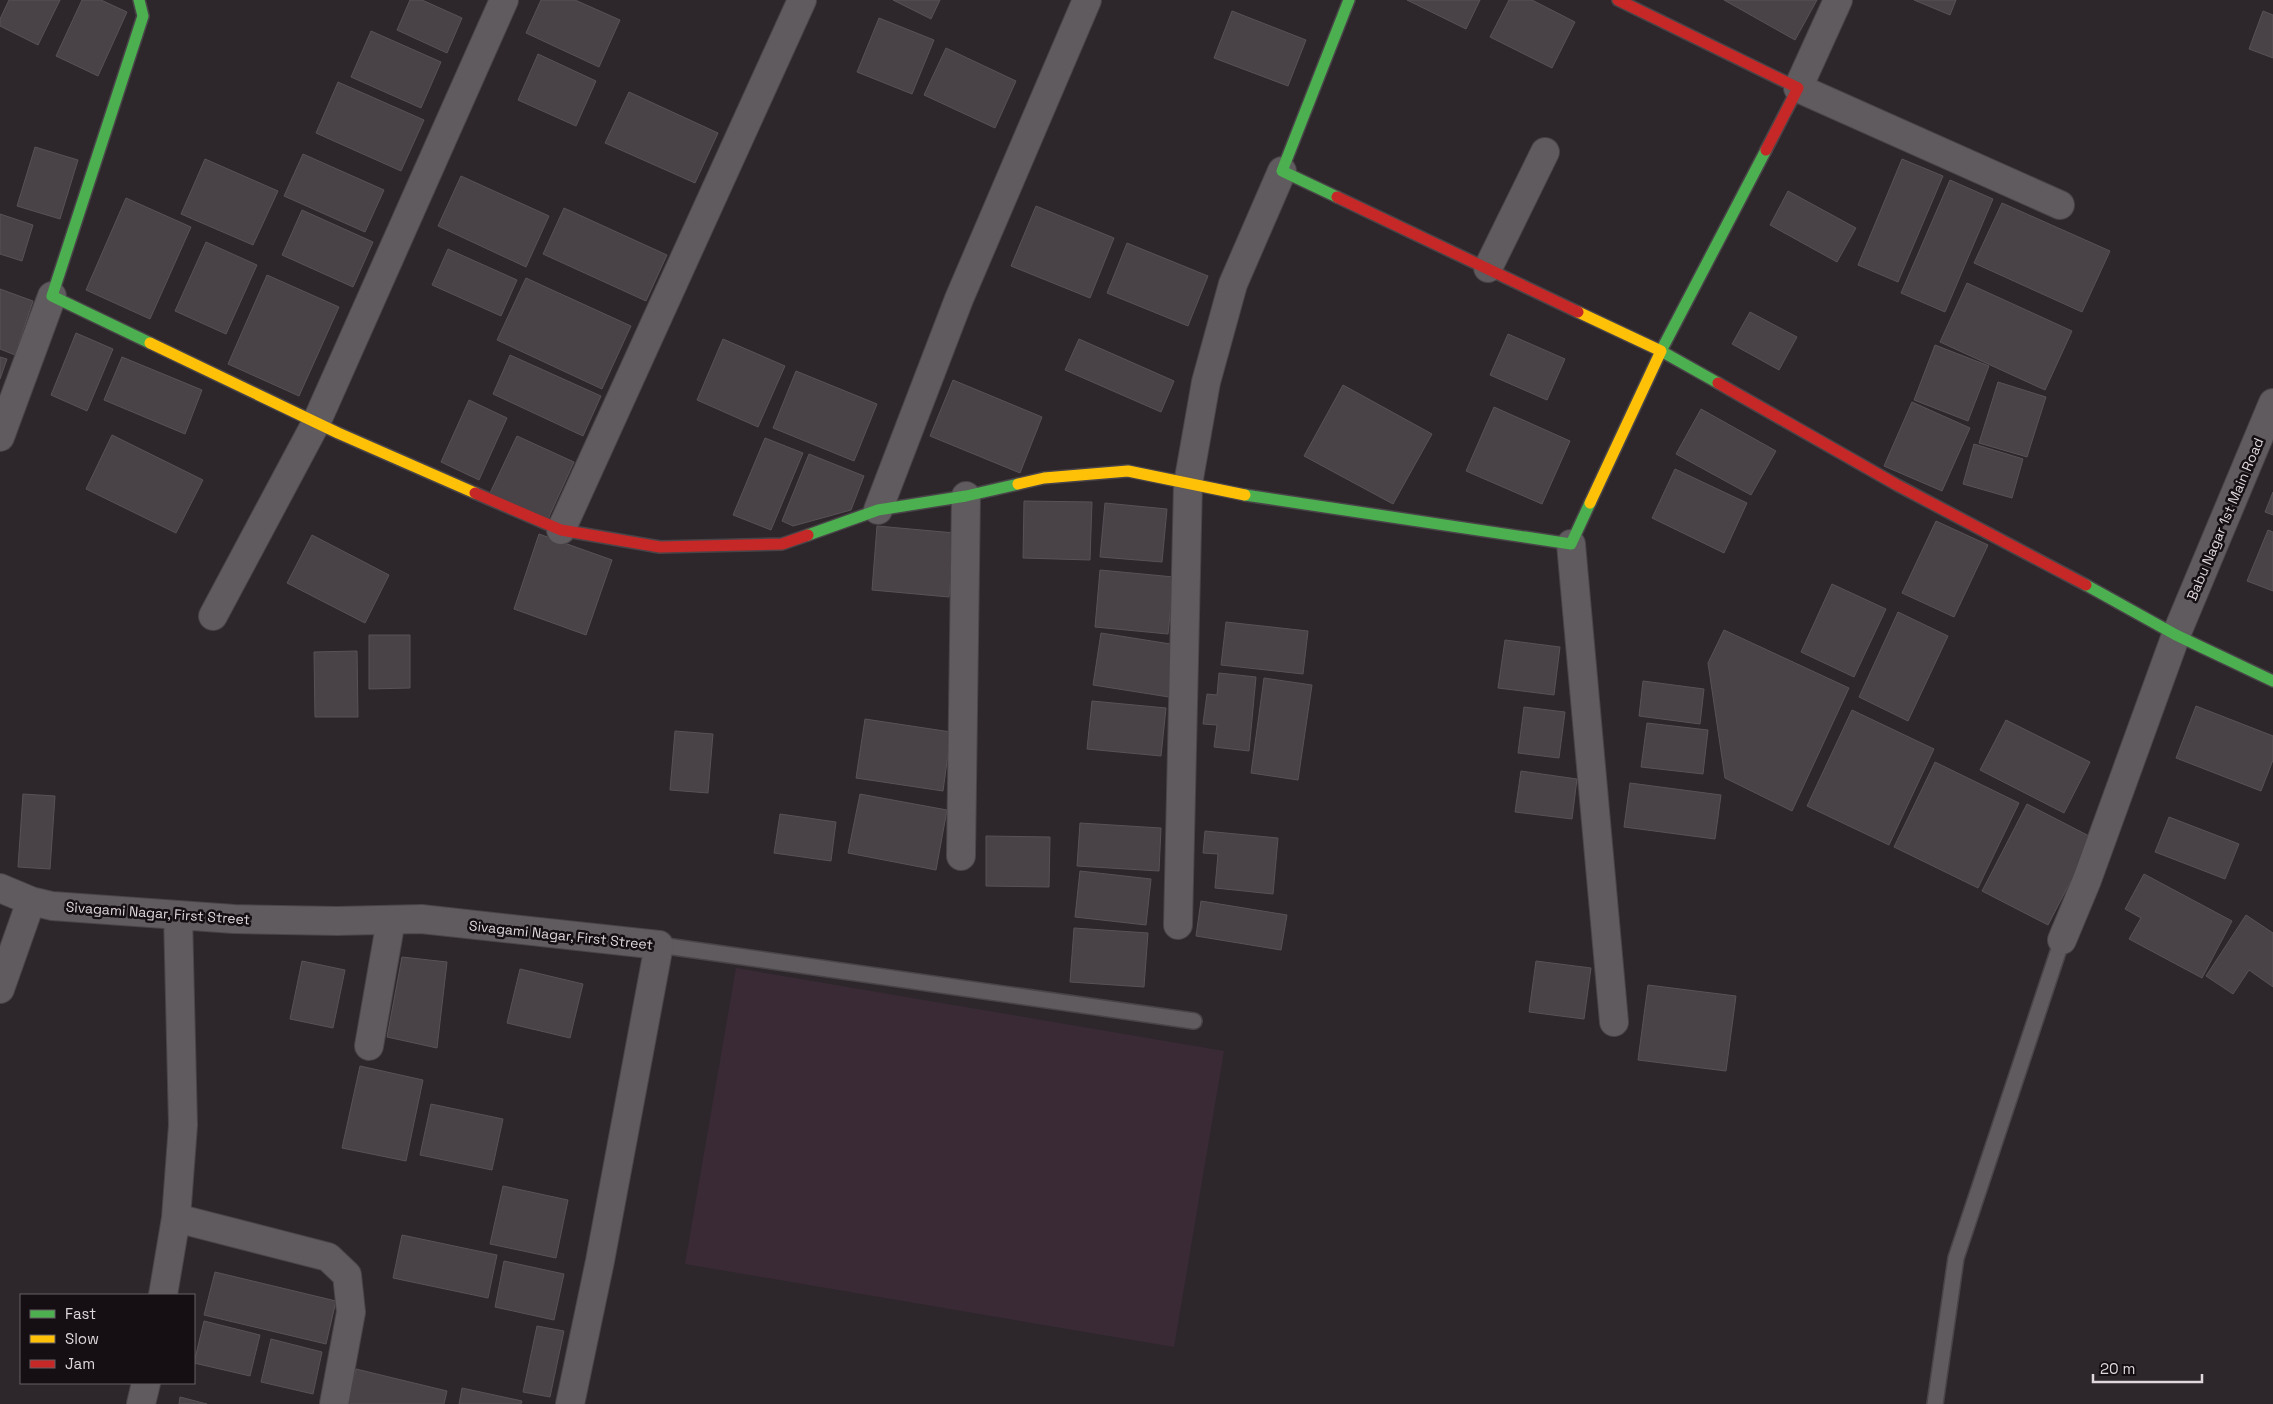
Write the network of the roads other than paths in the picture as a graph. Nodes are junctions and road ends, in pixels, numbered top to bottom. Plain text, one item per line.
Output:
1 (139, 0) edge
2 (504, 0) edge
3 (802, 0) edge
4 (1087, 0) edge
5 (1350, 0) edge
6 (1618, 0) edge
7 (1838, 0) edge
8 (1798, 88) junction
9 (1544, 152) dead end
10 (1282, 171) junction
11 (2060, 205) dead end
12 (1488, 268) junction
13 (52, 296) junction
14 (1661, 351) junction
15 (2273, 402) edge
16 (316, 423) junction
17 (0, 437) edge
18 (1188, 484) junction
19 (966, 496) junction
20 (878, 510) junction
21 (561, 530) junction
22 (1571, 544) junction
23 (213, 616) dead end
24 (2176, 636) junction
25 (2273, 681) edge
26 (961, 856) dead end
27 (0, 888) edge
28 (31, 901) junction
29 (178, 915) junction
30 (392, 920) junction
31 (1178, 925) dead end
32 (2062, 940) joint
33 (659, 945) junction
34 (0, 989) edge
35 (1194, 1022) dead end
36 (1614, 1022) dead end
37 (369, 1046) dead end
38 (176, 1218) junction
39 (163, 1294) edge
40 (146, 1384) edge
41 (141, 1404) edge
42 (334, 1404) edge
43 (570, 1404) edge
44 (1935, 1404) edge

1 - 13 street
2 - 16 street
3 - 21 street
4 - 20 street
5 - 10 street
6 - 8 street
7 - 8 street
8 - 11 street
8 - 14 street
9 - 12 street
10 - 12 street
10 - 18 street
12 - 14 street
13 - 16 street
13 - 17 street
14 - 22 street
14 - 24 street
15 - 24 street, Babu Nagar 1st Main Road
16 - 21 street
16 - 23 street
18 - 19 street
18 - 22 street
18 - 31 street
19 - 20 street
19 - 26 street
20 - 21 street
22 - 36 street
24 - 25 street
24 - 32 street, Babu Nagar 1st Main Road
27 - 28 street, Sivagami Nagar, First Street
28 - 29 street, Sivagami Nagar, First Street
28 - 34 street
29 - 30 street, Sivagami Nagar, First Street
29 - 38 street
30 - 33 street, Sivagami Nagar, First Street
30 - 37 street
32 - 44 lane
33 - 35 lane
33 - 43 street, Sivagami Nagar, First Street
38 - 39 street
38 - 42 street
40 - 41 street

